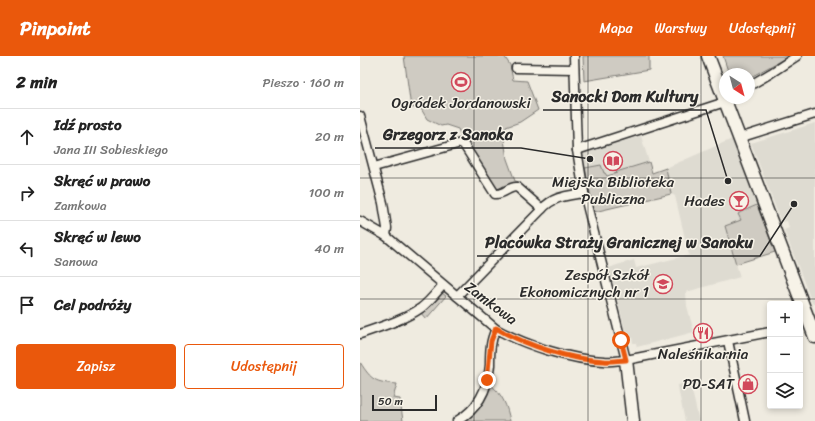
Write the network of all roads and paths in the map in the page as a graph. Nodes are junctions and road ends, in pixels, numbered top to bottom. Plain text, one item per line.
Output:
1 (574, 56) edge
2 (708, 56) edge
3 (797, 56) edge
4 (516, 68) dead end
5 (574, 69) junction
6 (755, 82) edge
7 (719, 84) edge
8 (719, 102) edge
9 (726, 104) edge
10 (815, 114) edge
11 (360, 116) edge
12 (739, 138) junction
13 (577, 150) junction
14 (374, 167) junction
15 (584, 193) junction
16 (542, 209) junction
17 (360, 221) edge
18 (386, 236) junction
19 (443, 285) junction
20 (457, 296) junction
21 (808, 323) edge
22 (496, 328) junction
23 (767, 333) edge
24 (360, 334) edge
25 (815, 337) edge
26 (728, 341) junction
27 (626, 360) junction
28 (457, 421) edge
29 (633, 421) edge
30 (745, 421) edge

1 - 5 street
2 - 7 street
3 - 6 street
4 - 5 street
5 - 13 street
8 - 13 street
9 - 12 street
10 - 12 street
11 - 14 street
12 - 21 street
13 - 15 street
14 - 16 street
14 - 18 street
15 - 16 street
15 - 27 street
16 - 20 street
17 - 18 street, Zamkowa
18 - 19 street, Zamkowa
19 - 20 street, Zamkowa
19 - 24 street
20 - 22 street, Zamkowa
21 - 25 street
22 - 27 street, Zamkowa
22 - 28 street
23 - 26 street, Zamkowa
26 - 27 street, Zamkowa
26 - 30 street
27 - 29 street

